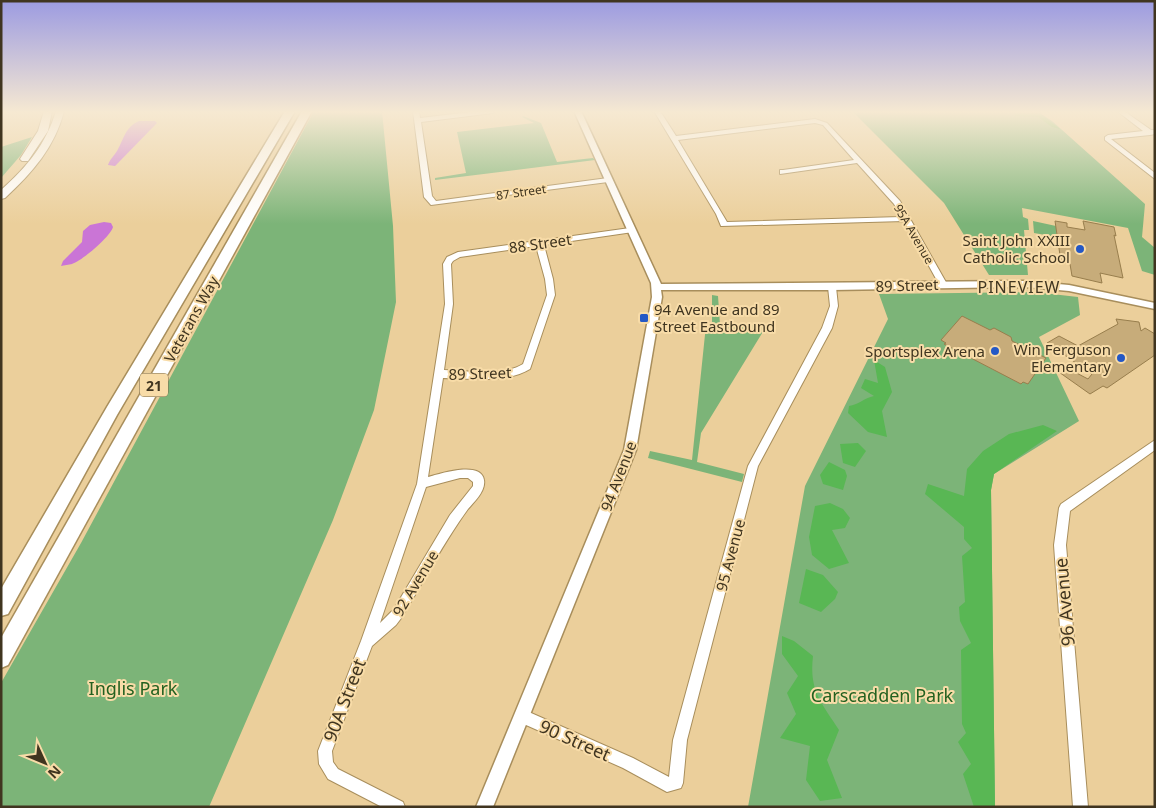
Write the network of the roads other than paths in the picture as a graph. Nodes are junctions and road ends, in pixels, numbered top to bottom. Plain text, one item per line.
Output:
1 (32, 149) edge
2 (44, 149) edge
3 (268, 149) edge
4 (286, 149) edge
5 (421, 149) edge
6 (594, 149) edge
7 (680, 149) edge
8 (847, 149) edge
9 (1119, 149) edge
10 (858, 162) junction
11 (783, 172) dead end
12 (1154, 177) edge
13 (608, 180) junction
14 (1, 184) edge
15 (1, 196) edge
16 (906, 219) junction
17 (630, 230) junction
18 (539, 243) junction
19 (450, 259) joint
20 (943, 284) junction
21 (657, 287) junction
22 (832, 287) junction
23 (1155, 306) edge
24 (438, 374) junction
25 (1155, 444) edge
26 (422, 484) junction
27 (1, 607) edge
28 (367, 641) junction
29 (1, 658) edge
30 (522, 716) junction
31 (628, 763) joint
32 (398, 807) edge
33 (484, 807) edge
34 (1081, 807) edge

1 - 14 main road
2 - 15 main road
3 - 27 main road, Veterans Way / 21
4 - 29 main road, Veterans Way / 21
5 - 13 street, 87 Street
6 - 13 street
7 - 16 street
8 - 10 street, 95A Avenue
9 - 12 street
10 - 11 street
10 - 16 street, 95A Avenue
13 - 17 street
16 - 20 street, 95A Avenue
17 - 18 street, 88 Street
17 - 21 street
18 - 19 street, 88 Street
18 - 24 street, 89 Street
19 - 24 street, 92 Avenue
20 - 22 street, 89 Street
20 - 23 street, 89 Street
21 - 22 street, 89 Street
21 - 30 street, 94 Avenue
22 - 31 street, 95 Avenue
24 - 26 street, 92 Avenue
25 - 34 street, 96 Avenue
26 - 28 street, 92 Avenue
26 - 28 street, 92 Avenue
28 - 32 street, 90A Street
30 - 31 street, 90 Street
30 - 33 street, 94 Avenue

